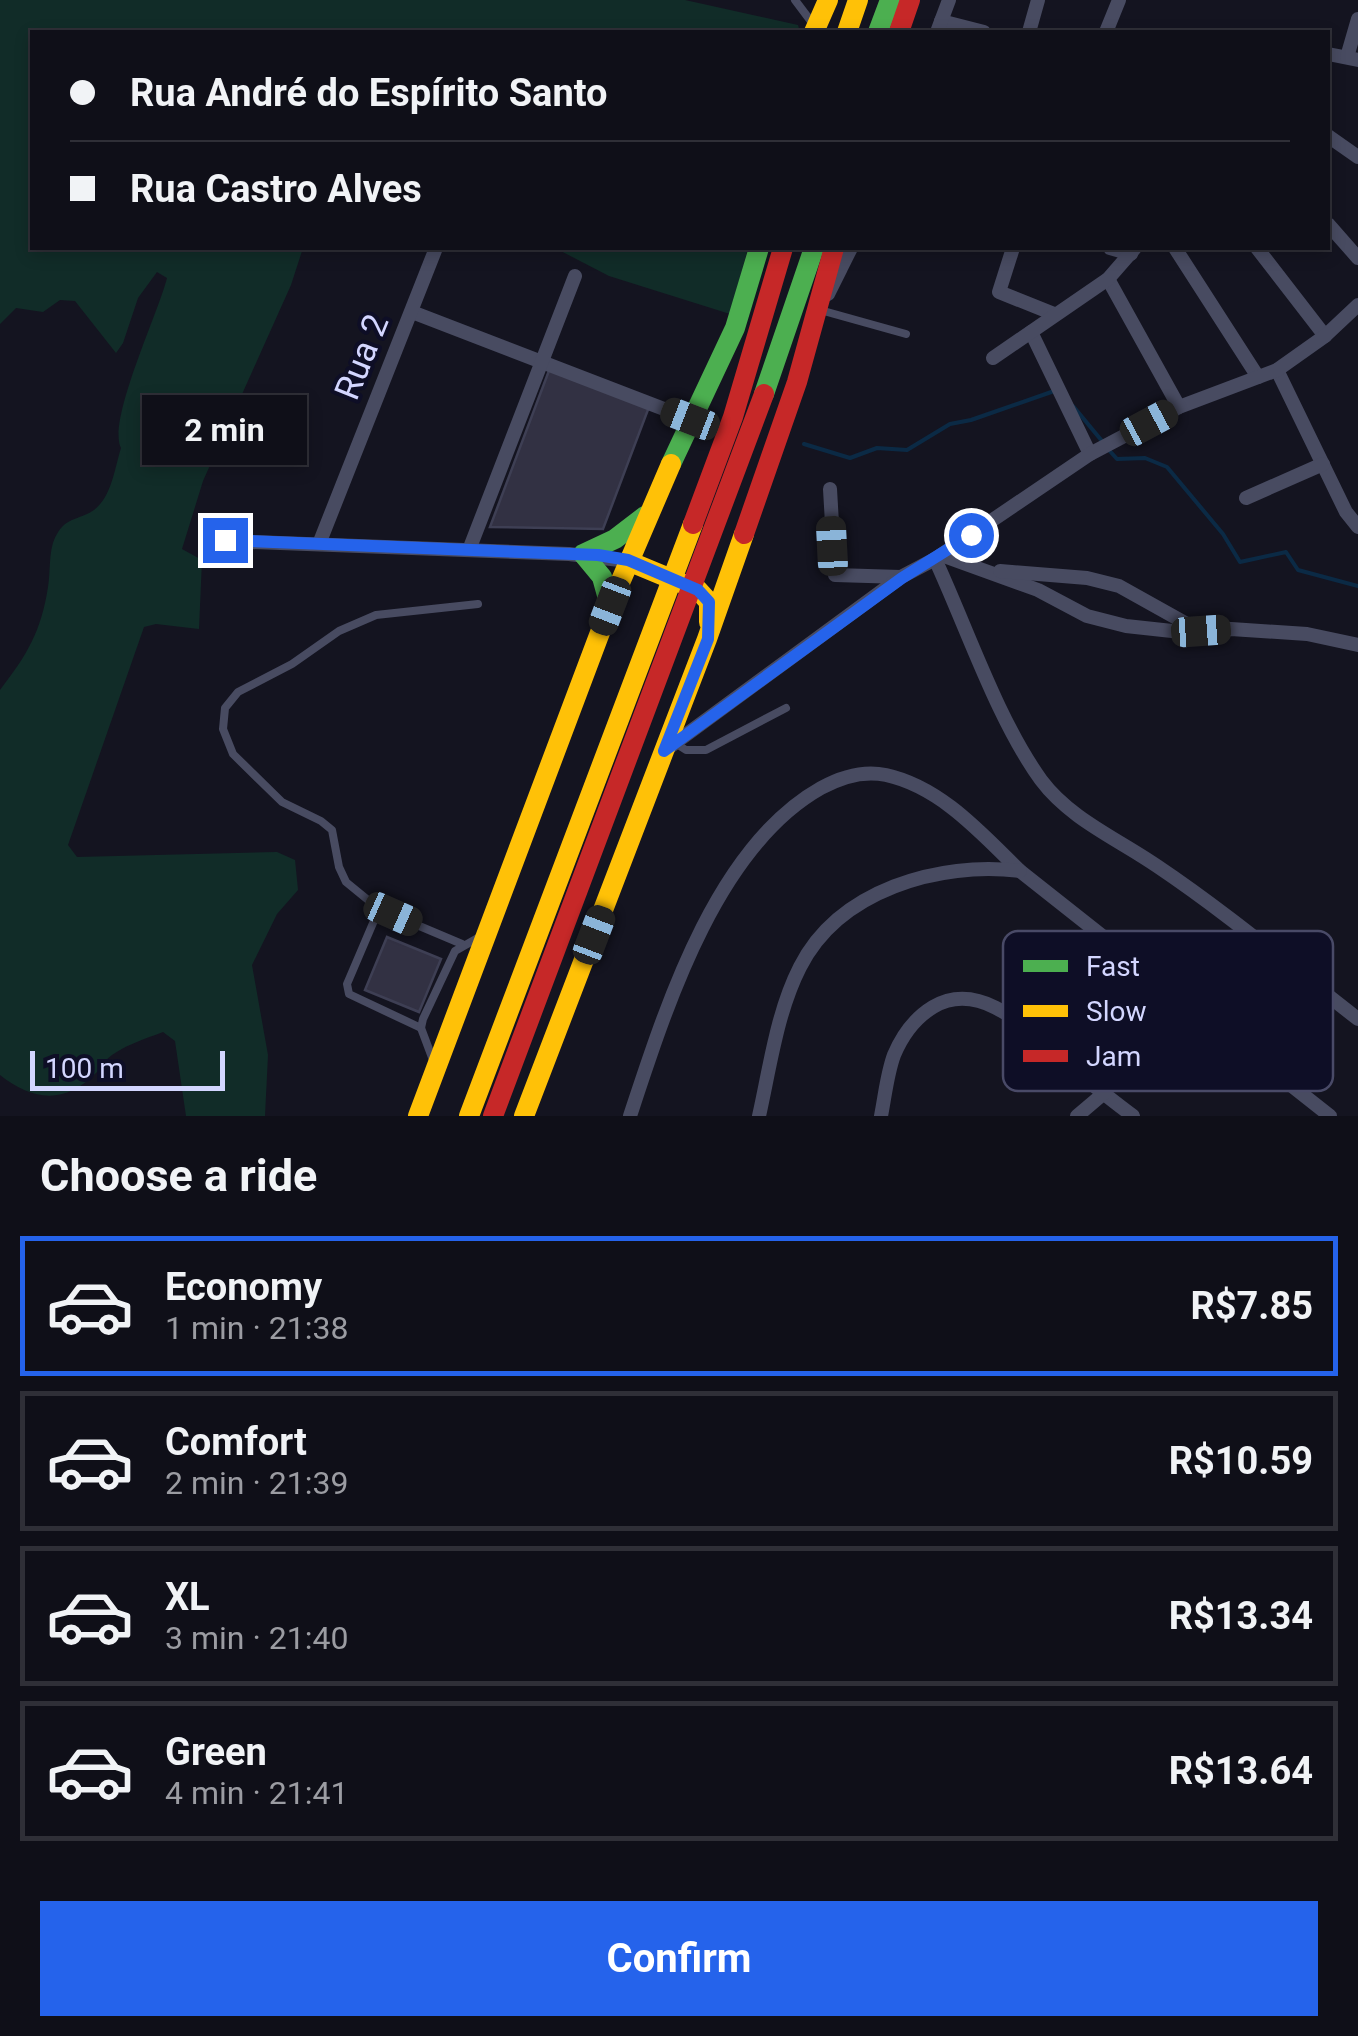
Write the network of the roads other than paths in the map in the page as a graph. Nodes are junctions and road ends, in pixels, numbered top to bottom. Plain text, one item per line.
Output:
1 (795, 0) edge
2 (828, 0) edge
3 (858, 0) edge
4 (890, 0) edge
5 (910, 0) edge
6 (948, 0) edge
7 (1038, 0) edge
8 (1120, 0) edge
9 (1358, 19) edge
10 (939, 26) edge
11 (814, 30) edge
12 (814, 30) edge
13 (848, 30) edge
14 (879, 30) edge
15 (900, 30) edge
16 (969, 30) edge
17 (1030, 30) edge
18 (1107, 30) edge
19 (1352, 58) edge
20 (1330, 137) edge
21 (1358, 157) edge
22 (1330, 226) edge
23 (435, 250) edge
24 (759, 250) edge
25 (782, 250) edge
26 (813, 250) edge
27 (834, 250) edge
28 (850, 250) edge
29 (1011, 250) edge
30 (1176, 250) edge
31 (1259, 250) edge
32 (1133, 251) edge
33 (1358, 258) edge
34 (575, 276) dead end
35 (1108, 279) junction
36 (1358, 306) edge
37 (412, 312) junction
38 (818, 314) junction
39 (1054, 314) junction
40 (1031, 332) junction
41 (906, 334) dead end
42 (1325, 336) junction
43 (992, 358) dead end
44 (541, 362) junction
45 (1277, 370) junction
46 (1258, 377) junction
47 (1179, 407) junction
48 (690, 419) junction
49 (1090, 454) junction
50 (1323, 464) junction
51 (830, 489) dead end
52 (1246, 498) dead end
53 (1352, 510) edge
54 (649, 512) junction
55 (1358, 527) edge
56 (225, 540) dead end
57 (319, 544) junction
58 (469, 550) junction
59 (583, 554) junction
60 (938, 557) junction
61 (628, 560) junction
62 (989, 571) junction
63 (1040, 572) junction
64 (672, 575) junction
65 (902, 578) junction
66 (1038, 590) junction
67 (478, 604) dead end
68 (610, 606) junction
69 (1158, 610) junction
70 (1150, 628) junction
71 (1201, 631) junction
72 (708, 639) junction
73 (1358, 645) edge
74 (786, 708) dead end
75 (670, 747) junction
76 (1020, 872) junction
77 (379, 909) junction
78 (1096, 931) edge
79 (1242, 931) edge
80 (487, 933) junction
81 (462, 944) junction
82 (1333, 1000) edge
83 (1003, 1013) edge
84 (1358, 1019) edge
85 (421, 1028) junction
86 (436, 1067) junction
87 (1099, 1091) edge
88 (1104, 1091) edge
89 (1299, 1091) edge
90 (1102, 1094) junction
91 (530, 1115) edge
92 (418, 1116) edge
93 (468, 1116) edge
94 (493, 1116) edge
95 (630, 1116) edge
96 (759, 1116) edge
97 (881, 1116) edge
98 (1077, 1116) edge
99 (1133, 1116) edge
100 (1330, 1116) edge

1 - 11 lane
2 - 12 main road
3 - 13 main road
4 - 14 main road
5 - 15 main road
6 - 10 street
7 - 17 street
8 - 18 street
9 - 19 street
10 - 16 street
20 - 21 street
22 - 33 street
23 - 37 street, Rua 2
24 - 48 main road
25 - 64 main road
26 - 94 main road
27 - 38 main road
28 - 38 street
29 - 39 street
30 - 46 street
31 - 42 street
32 - 35 street
34 - 44 street
35 - 39 street
35 - 47 street
36 - 42 street
37 - 44 street
37 - 57 street, Rua 2
38 - 41 lane
38 - 72 main road
39 - 40 street
40 - 43 street
40 - 49 street
42 - 45 street
44 - 48 street
44 - 58 street
45 - 46 street
45 - 50 street
46 - 47 street
47 - 49 street
48 - 54 main road
49 - 60 street
50 - 52 street
50 - 53 street
51 - 65 street
53 - 55 street
54 - 59 main road
54 - 61 main road
56 - 57 street
57 - 58 street
58 - 59 street
59 - 61 street
59 - 68 main road
60 - 62 street
60 - 65 street
60 - 79 street
61 - 64 main road
61 - 68 main road
62 - 63 street
62 - 66 street
63 - 66 street
63 - 69 street
64 - 68 main road
64 - 72 main road
64 - 93 main road
65 - 75 street
66 - 70 street
67 - 77 lane
68 - 80 main road
69 - 70 street
69 - 71 street
70 - 71 street
71 - 73 street
72 - 75 main road
74 - 75 lane
75 - 91 main road
76 - 78 street
76 - 95 street
76 - 96 street
77 - 81 lane
77 - 85 lane
80 - 81 lane
80 - 86 main road
81 - 85 lane
82 - 84 street
83 - 97 street
85 - 86 lane
86 - 92 main road
87 - 90 street
88 - 90 street
89 - 100 street
90 - 98 street
90 - 99 street

